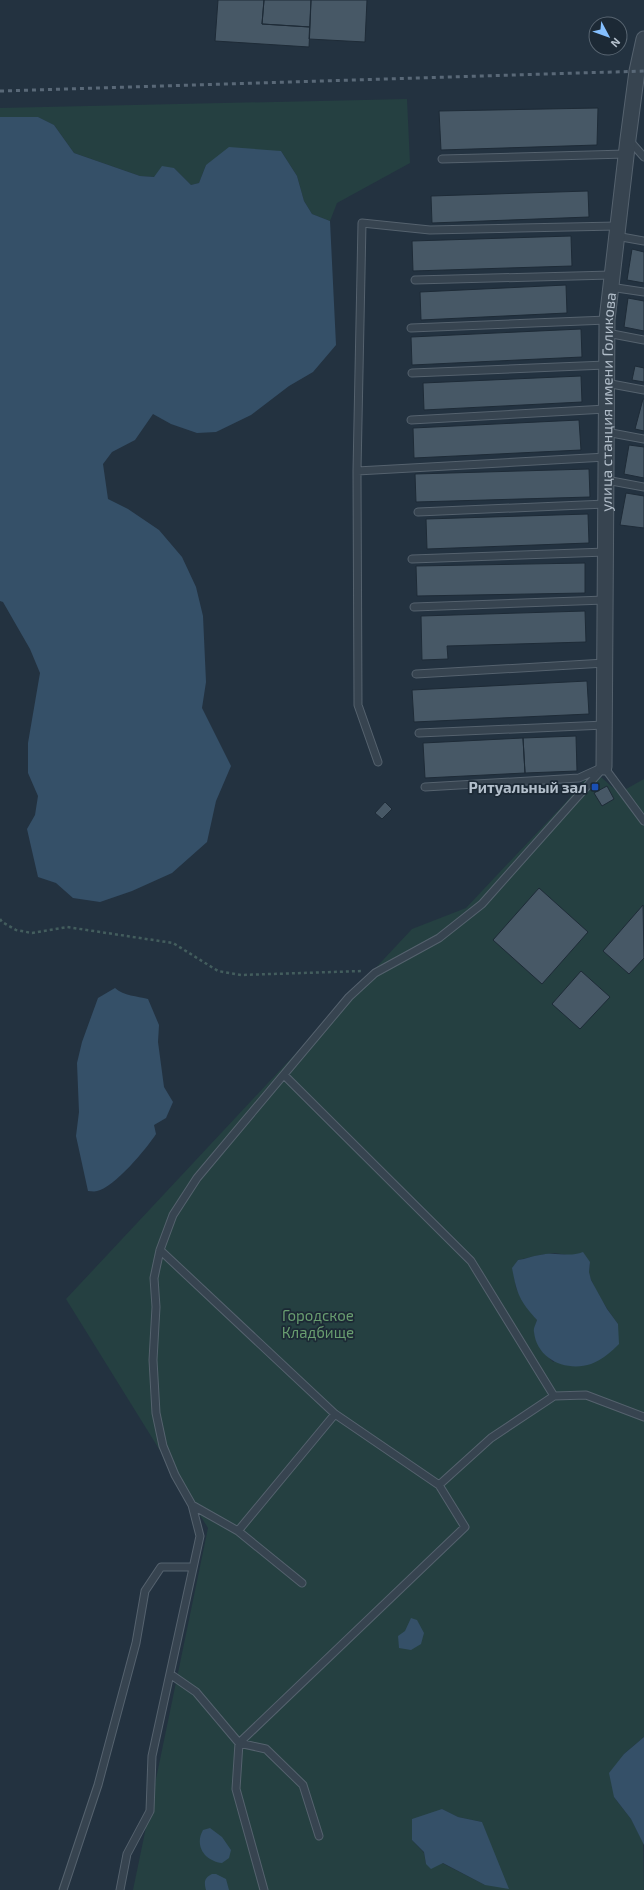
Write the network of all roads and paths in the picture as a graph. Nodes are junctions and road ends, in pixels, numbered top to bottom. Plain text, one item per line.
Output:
1 (644, 39) edge
2 (628, 139) junction
3 (626, 154) junction
4 (644, 157) edge
5 (442, 159) dead end
6 (617, 231) junction
7 (644, 241) edge
8 (415, 280) dead end
9 (611, 281) junction
10 (644, 292) edge
11 (607, 326) junction
12 (411, 328) dead end
13 (644, 340) edge
14 (606, 365) junction
15 (412, 373) dead end
16 (606, 383) junction
17 (644, 390) edge
18 (606, 409) junction
19 (411, 420) dead end
20 (606, 432) junction
21 (644, 439) edge
22 (606, 457) junction
23 (357, 470) junction
24 (606, 480) junction
25 (644, 487) edge
26 (606, 504) junction
27 (418, 512) dead end
28 (606, 552) junction
29 (412, 559) dead end
30 (605, 600) junction
31 (414, 607) dead end
32 (605, 663) junction
33 (416, 674) dead end
34 (604, 724) junction
35 (419, 733) dead end
36 (378, 762) dead end
37 (604, 767) junction
38 (425, 787) dead end
39 (644, 821) edge
40 (0, 919) edge
41 (375, 973) junction
42 (284, 1075) junction
43 (160, 1250) junction
44 (554, 1396) junction
45 (334, 1414) junction
46 (644, 1417) edge
47 (439, 1485) junction
48 (192, 1505) junction
49 (238, 1531) junction
50 (194, 1567) junction
51 (302, 1583) dead end
52 (170, 1674) junction
53 (239, 1743) junction
54 (319, 1836) dead end
55 (63, 1890) edge
56 (120, 1890) edge
57 (264, 1890) edge

1 - 2 street, улица станция имени Голикова
2 - 3 street, улица станция имени Голикова
2 - 4 lane
3 - 5 lane
3 - 6 street, улица станция имени Голикова
6 - 7 lane
6 - 9 street, улица станция имени Голикова
6 - 23 lane
8 - 9 lane
9 - 10 lane
9 - 11 street, улица станция имени Голикова
11 - 12 lane
11 - 13 lane
11 - 14 street, улица станция имени Голикова
14 - 15 lane
14 - 16 street, улица станция имени Голикова
16 - 17 lane
16 - 18 street, улица станция имени Голикова
18 - 19 lane
18 - 20 street, улица станция имени Голикова
20 - 21 lane
20 - 22 street, улица станция имени Голикова
22 - 23 lane
22 - 24 street, улица станция имени Голикова
23 - 36 lane
24 - 25 lane
24 - 26 street, улица станция имени Голикова
26 - 27 lane
26 - 28 street, улица станция имени Голикова
28 - 29 lane
28 - 30 street, улица станция имени Голикова
30 - 31 lane
30 - 32 street, улица станция имени Голикова
32 - 33 lane
32 - 34 street, улица станция имени Голикова
34 - 35 lane
34 - 37 street, улица станция имени Голикова
37 - 38 lane
37 - 39 lane
37 - 41 lane
40 - 41 path
41 - 42 lane
42 - 43 lane
42 - 44 lane
43 - 45 lane
43 - 48 lane
44 - 46 lane
44 - 47 lane
45 - 47 lane
45 - 49 lane
47 - 53 lane
48 - 49 lane
48 - 50 lane
49 - 51 lane
50 - 52 lane
50 - 55 lane
52 - 53 lane
52 - 56 lane
53 - 54 lane
53 - 57 lane

